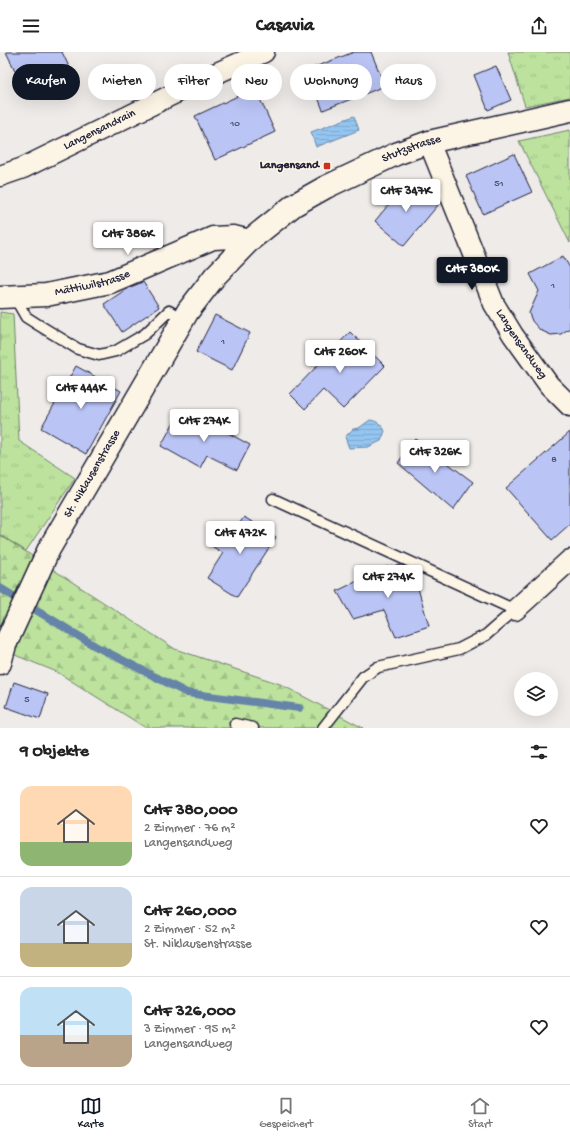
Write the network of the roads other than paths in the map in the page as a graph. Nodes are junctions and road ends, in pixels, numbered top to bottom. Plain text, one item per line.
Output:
1 (264, 52) edge
2 (570, 110) edge
3 (429, 142) junction
4 (0, 176) edge
5 (249, 241) junction
6 (7, 296) edge
7 (183, 319) junction
8 (570, 406) edge
9 (273, 499) dead end
10 (570, 560) edge
11 (515, 610) junction
12 (3, 654) edge
13 (235, 724) dead end
14 (253, 728) edge
15 (323, 728) edge

1 - 4 street, Langensandrain
2 - 3 street, Stutzstrasse
3 - 5 street, Stutzstrasse
3 - 8 street, Langensandweg
5 - 6 street, Mättiwilstrasse
5 - 7 street, St. Niklausenstrasse
6 - 7 lane
7 - 12 street, St. Niklausenstrasse
9 - 11 lane
10 - 11 street
11 - 15 lane
13 - 14 lane

